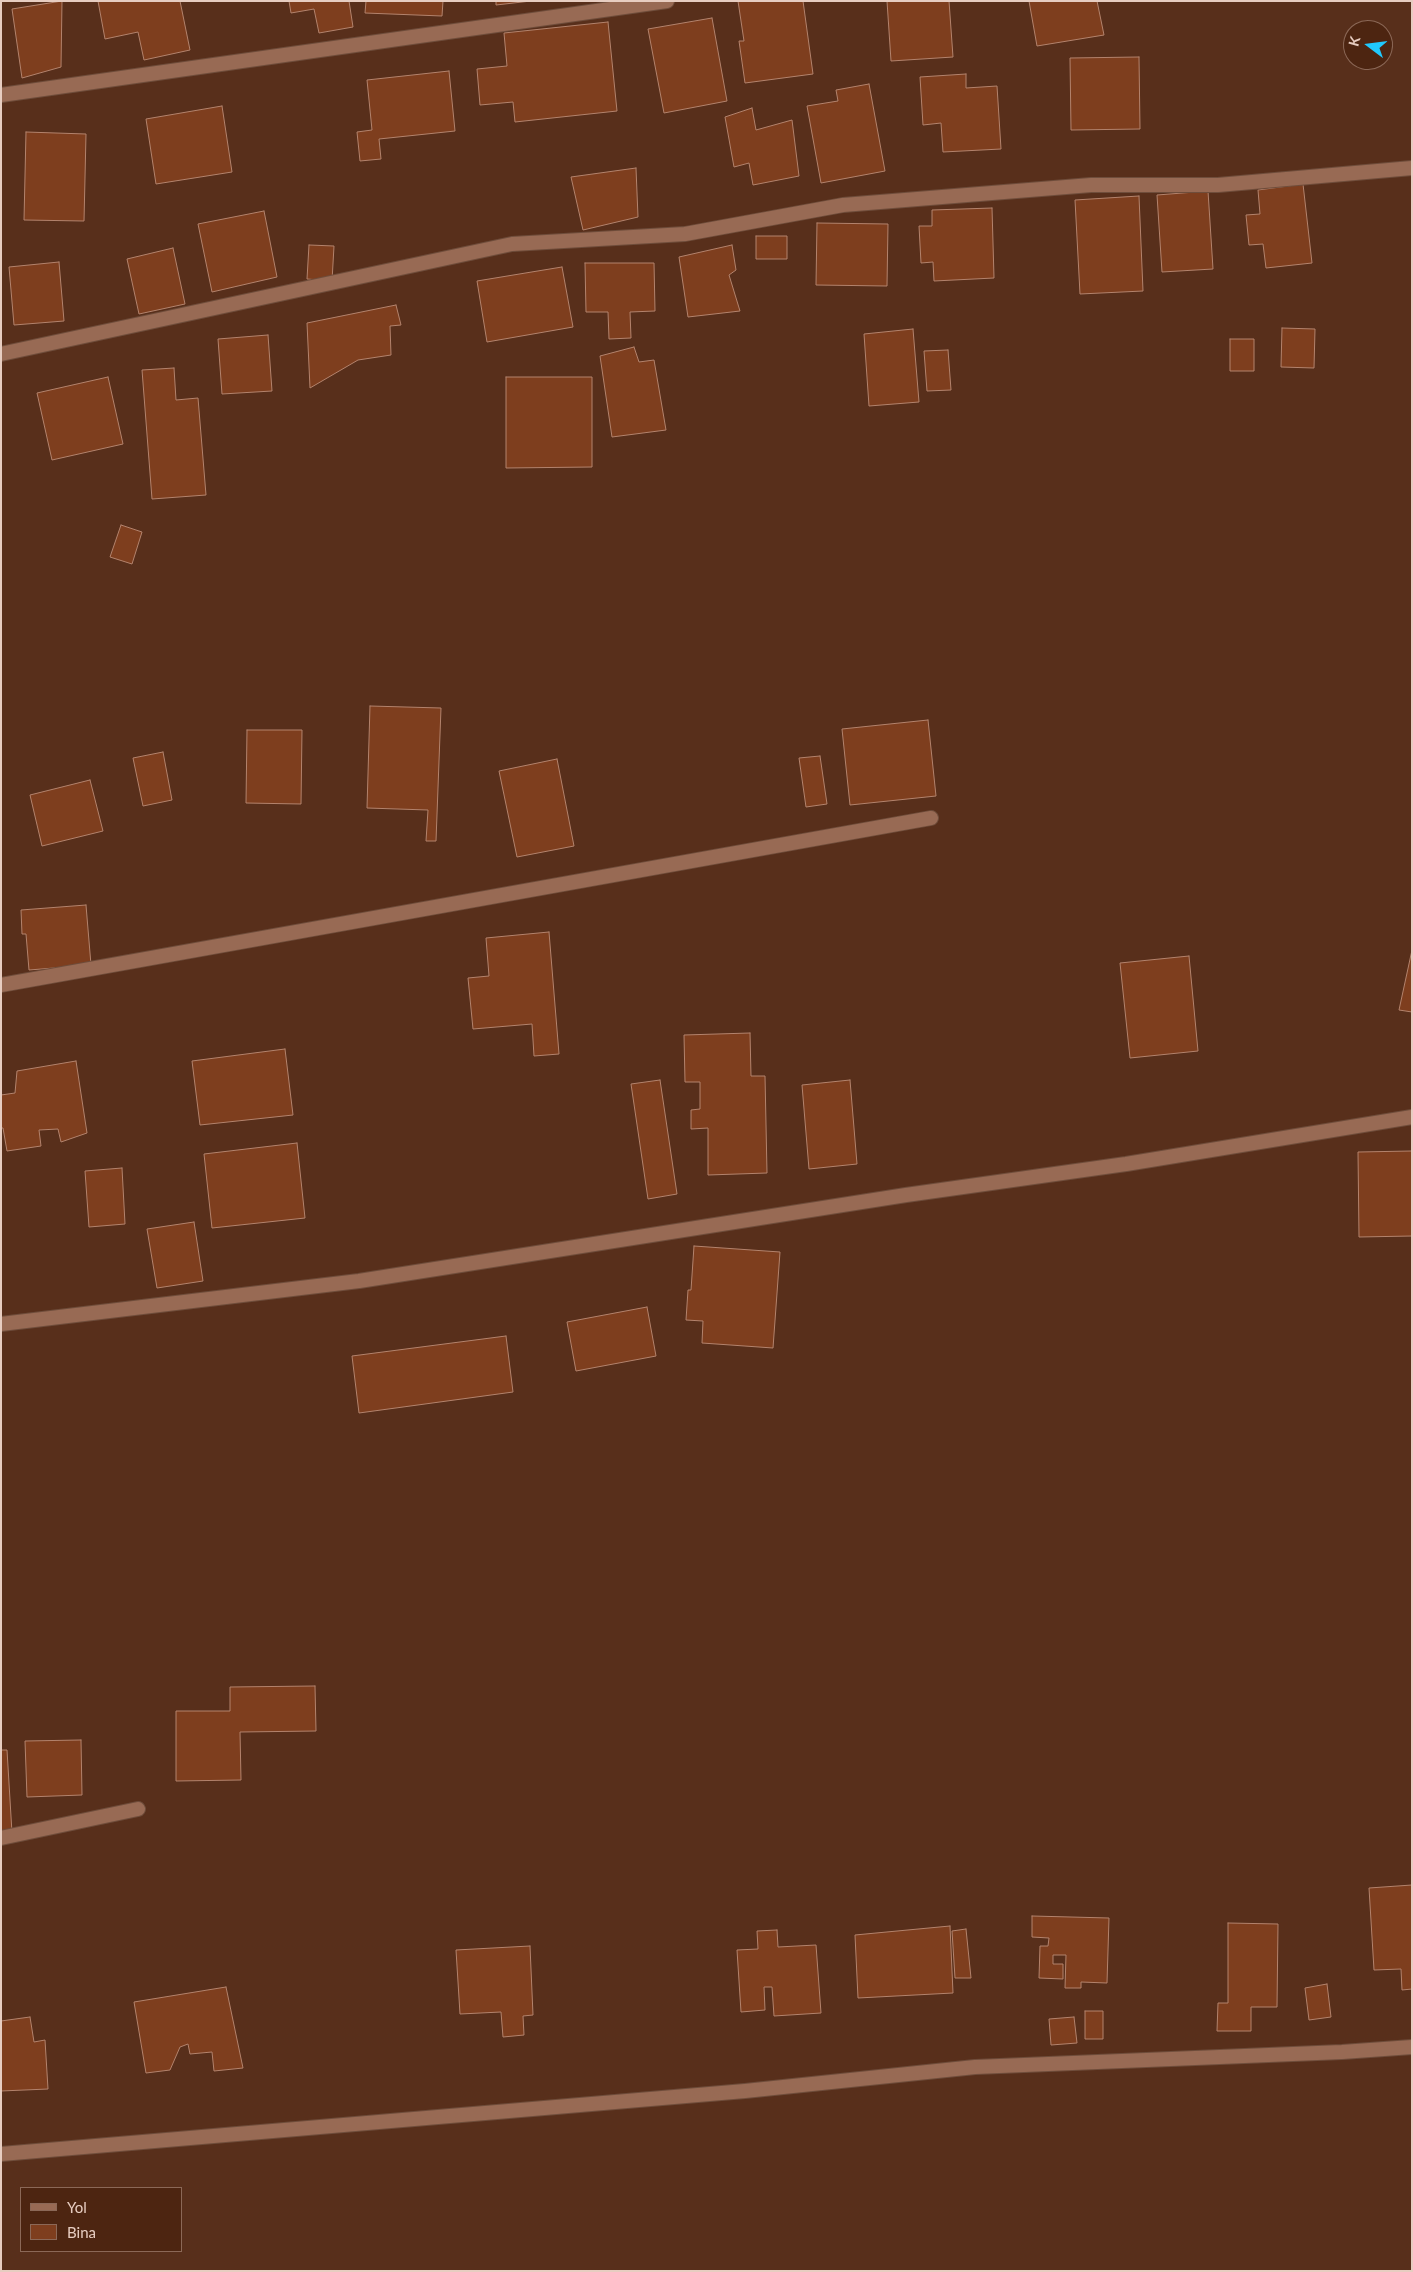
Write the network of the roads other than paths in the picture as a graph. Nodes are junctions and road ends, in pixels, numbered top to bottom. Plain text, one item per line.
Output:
1 (667, 1) edge
2 (1, 95) edge
3 (1412, 168) edge
4 (1, 354) edge
5 (931, 818) dead end
6 (1, 985) edge
7 (1412, 1117) edge
8 (1, 1324) edge
9 (138, 1809) dead end
10 (1, 1838) edge
11 (1412, 2047) edge
12 (1, 2154) edge

1 - 2 street
3 - 4 street
5 - 6 street
7 - 8 street
9 - 10 street
11 - 12 street

